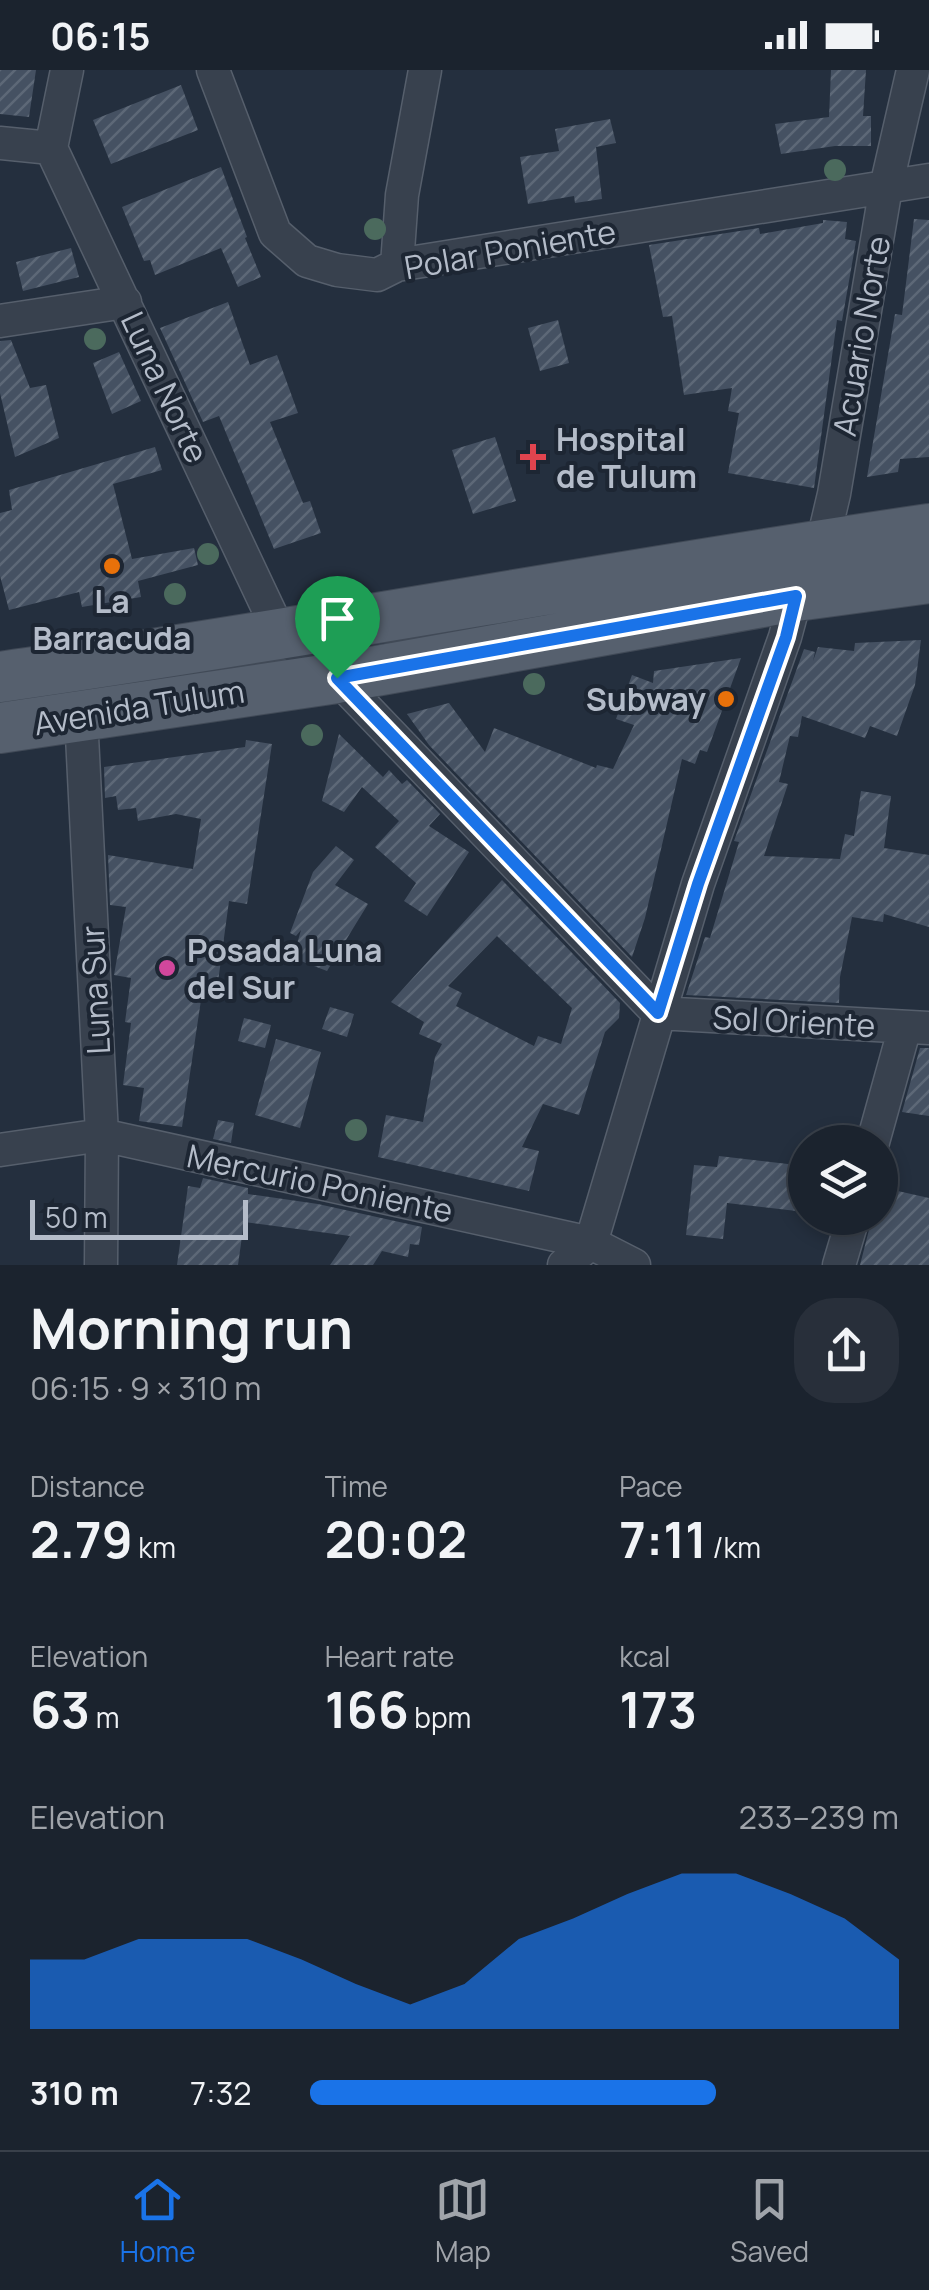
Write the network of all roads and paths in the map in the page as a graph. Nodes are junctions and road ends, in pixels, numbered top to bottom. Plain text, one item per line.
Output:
1 (67, 70) edge
2 (213, 70) edge
3 (424, 70) edge
4 (912, 70) edge
5 (0, 143) edge
6 (51, 148) junction
7 (929, 180) edge
8 (886, 187) junction
9 (396, 266) junction
10 (125, 302) junction
11 (0, 322) edge
12 (929, 529) edge
13 (822, 544) junction
14 (929, 578) edge
15 (796, 596) junction
16 (282, 636) junction
17 (0, 677) edge
18 (337, 678) junction
19 (80, 716) junction
20 (0, 728) edge
21 (658, 1013) junction
22 (917, 1027) edge
23 (880, 1125) edge
24 (102, 1135) junction
25 (0, 1150) edge
26 (848, 1235) edge
27 (591, 1243) junction
28 (101, 1265) edge
29 (564, 1265) edge
30 (634, 1265) edge
31 (840, 1265) edge

1 - 6 street
2 - 9 street, Polar Poniente
3 - 9 street
4 - 8 street, Acuario Norte
5 - 6 street
6 - 10 street, Luna Norte
7 - 8 street, Polar Poniente
8 - 9 street, Polar Poniente
8 - 13 street, Acuario Norte
10 - 11 street
10 - 16 street, Luna Norte
12 - 13 main road, Avenida Tulum
13 - 15 street, Acuario Norte
13 - 16 main road, Avenida Tulum
14 - 15 main road, Avenida Tulum
15 - 18 main road, Avenida Tulum
15 - 21 street, Acuario Norte
16 - 17 main road, Avenida Tulum
16 - 18 street, Luna Norte
18 - 19 main road, Avenida Tulum
18 - 21 street, Luna Norte
19 - 20 main road, Avenida Tulum
19 - 24 street, Luna Sur
21 - 22 street, Sol Oriente
21 - 27 street, Acuario Norte
22 - 23 street
24 - 25 street, Mercurio Poniente
24 - 27 street, Mercurio Poniente
24 - 28 street, Luna Sur
26 - 31 street
27 - 29 street
27 - 30 street, Mercurio Poniente

